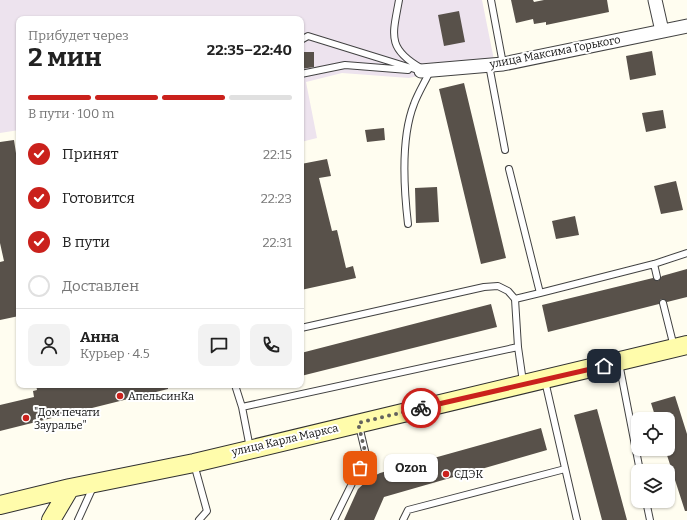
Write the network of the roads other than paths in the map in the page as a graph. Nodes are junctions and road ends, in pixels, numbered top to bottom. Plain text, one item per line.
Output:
1 (399, 0) edge
2 (491, 0) edge
3 (655, 0) edge
4 (687, 26) edge
5 (662, 31) junction
6 (304, 38) edge
7 (503, 64) junction
8 (489, 65) junction
9 (426, 71) junction
10 (304, 73) edge
11 (505, 150) dead end
12 (509, 169) dead end
13 (408, 224) dead end
14 (687, 253) edge
15 (654, 264) junction
16 (657, 277) dead end
17 (540, 293) junction
18 (515, 299) junction
19 (663, 303) dead end
20 (304, 327) edge
21 (518, 347) junction
22 (680, 347) edge
23 (619, 363) junction
24 (544, 379) junction
25 (523, 384) junction
26 (236, 388) edge
27 (242, 407) junction
28 (358, 423) junction
29 (250, 448) junction
30 (194, 463) junction
31 (639, 464) edge
32 (565, 469) junction
33 (95, 484) junction
34 (70, 488) junction
35 (0, 505) edge
36 (647, 508) edge
37 (51, 520) edge
38 (78, 520) edge
39 (199, 520) edge
40 (334, 520) edge
41 (403, 520) edge
42 (578, 520) edge
43 (650, 520) edge

1 - 9 lane
2 - 7 lane
3 - 5 street
4 - 5 street, улица Максима Горького
5 - 7 street, улица Максима Горького
6 - 9 lane
7 - 8 street, улица Максима Горького
8 - 9 street, улица Максима Горького
8 - 11 lane
9 - 10 lane
9 - 13 lane
12 - 17 lane
14 - 15 lane
15 - 16 lane
15 - 17 lane
17 - 18 lane
18 - 20 lane
18 - 21 lane
19 - 22 lane
21 - 25 lane
21 - 27 lane
22 - 23 main road, улица Карла Маркса
23 - 24 main road, улица Карла Маркса
23 - 31 lane
24 - 25 main road, улица Карла Маркса
24 - 32 lane
25 - 28 main road, улица Карла Маркса
26 - 27 lane
27 - 29 lane
28 - 29 main road, улица Карла Маркса
28 - 40 lane
29 - 30 main road, улица Карла Маркса
30 - 33 main road, улица Карла Маркса
30 - 39 lane
32 - 41 lane
32 - 42 lane
33 - 34 main road, улица Карла Маркса
33 - 38 lane
34 - 35 main road, улица Карла Маркса
34 - 37 main road
36 - 43 lane

